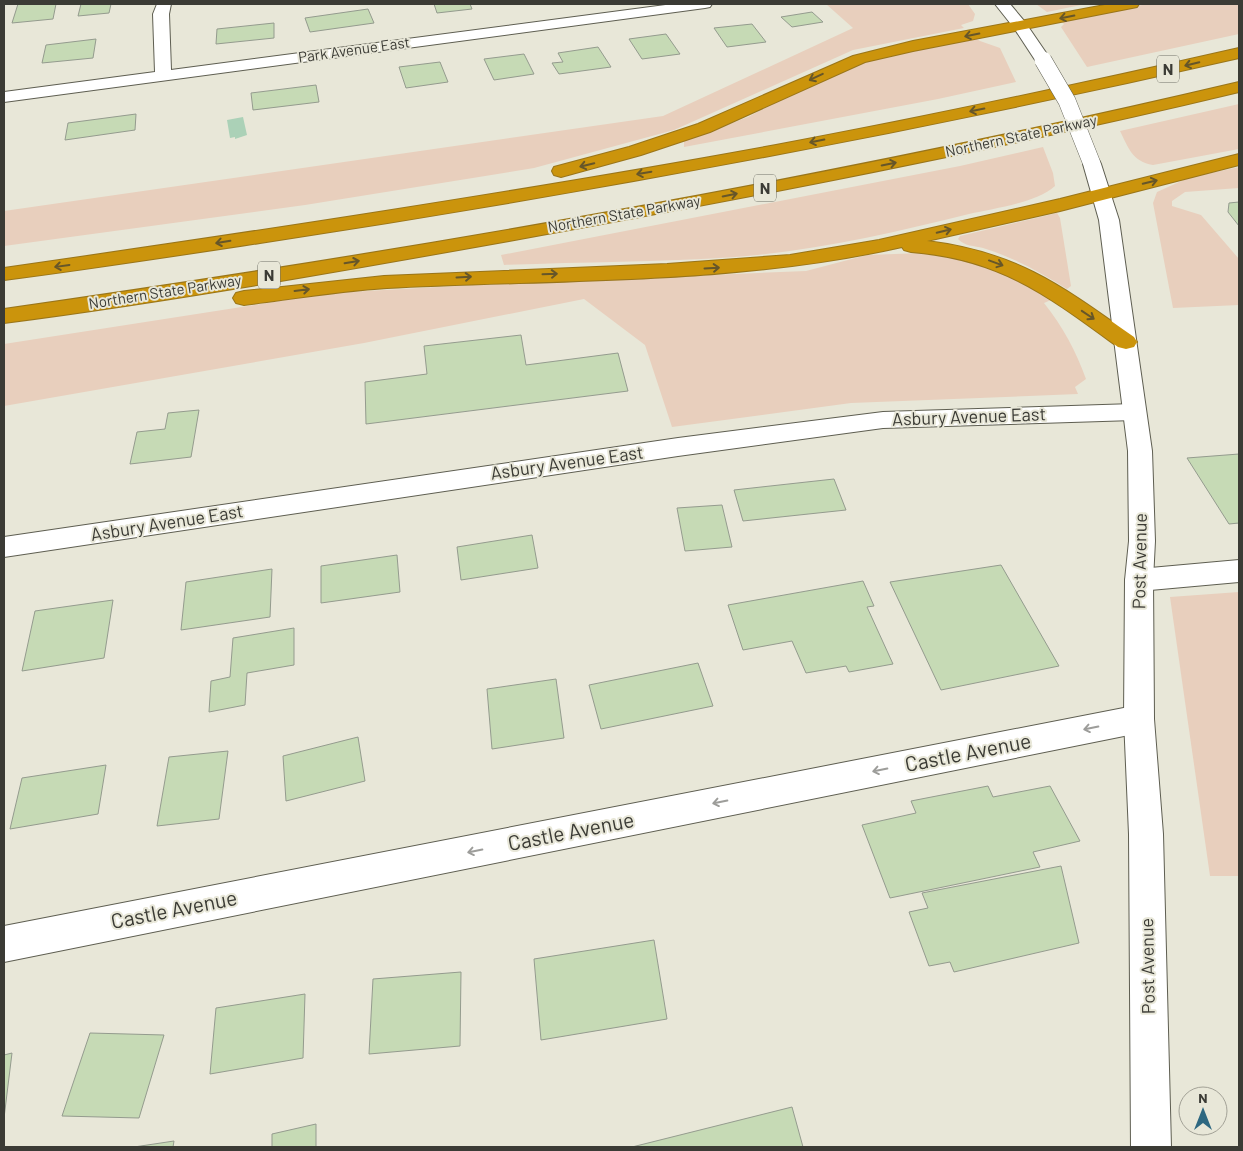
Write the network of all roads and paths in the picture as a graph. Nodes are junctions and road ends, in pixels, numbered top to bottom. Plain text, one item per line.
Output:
1 (164, 4) edge
2 (705, 4) edge
3 (1002, 4) edge
4 (1132, 4) edge
5 (1020, 26) junction
6 (1239, 53) edge
7 (163, 75) junction
8 (1239, 87) edge
9 (4, 96) edge
10 (1239, 160) edge
11 (1102, 194) junction
12 (271, 235) junction
13 (880, 246) junction
14 (4, 274) edge
15 (44, 311) junction
16 (4, 316) edge
17 (1126, 342) junction
18 (1134, 412) junction
19 (4, 547) edge
20 (1239, 571) edge
21 (1139, 580) junction
22 (1139, 719) junction
23 (4, 944) edge
24 (1151, 1147) edge

1 - 7 street
2 - 7 street, Park Avenue East
3 - 5 street, Post Avenue
4 -> 5 highway
5 - 11 street, Post Avenue, bridge
5 -> 12 highway
6 -> 12 highway, Northern State Parkway / N
7 - 9 street, Park Avenue East
15 -> 8 highway, Northern State Parkway / N
11 -> 10 highway
13 -> 11 highway
11 - 17 street, Post Avenue
12 -> 14 highway, Northern State Parkway / N
15 -> 13 highway
13 -> 17 highway
15 - 16 highway, Northern State Parkway / N
17 - 18 street, Post Avenue
18 - 19 street, Asbury Avenue East
18 - 21 street, Post Avenue
20 - 21 street
21 - 22 street, Post Avenue
22 -> 23 street, Castle Avenue
22 - 24 street, Post Avenue

